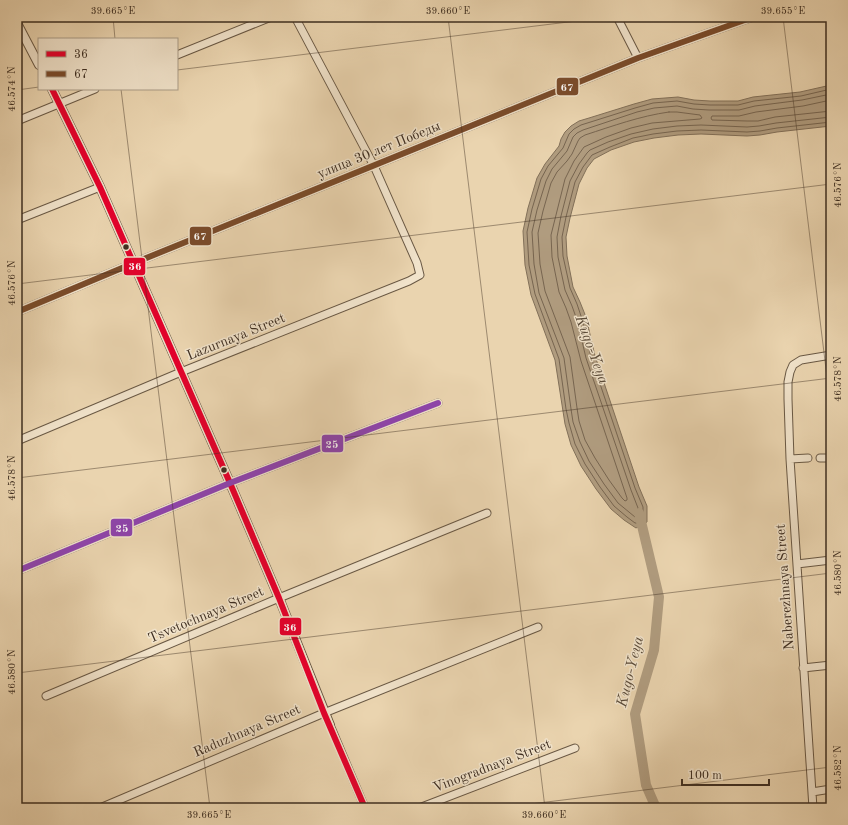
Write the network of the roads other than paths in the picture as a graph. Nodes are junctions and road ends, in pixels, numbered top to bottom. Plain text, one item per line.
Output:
1 (271, 17) edge
2 (295, 17) edge
3 (617, 17) edge
4 (753, 17) edge
5 (17, 25) edge
6 (178, 55) edge
7 (638, 58) junction
8 (38, 63) edge
9 (52, 90) edge
10 (92, 90) edge
11 (59, 103) junction
12 (17, 121) edge
13 (374, 166) junction
14 (100, 187) junction
15 (17, 220) edge
16 (134, 263) junction
17 (17, 312) edge
18 (831, 355) edge
19 (181, 372) junction
20 (438, 403) dead end
21 (17, 441) edge
22 (808, 458) dead end
23 (820, 458) dead end
24 (831, 458) edge
25 (790, 459) junction
26 (230, 483) junction
27 (487, 513) dead end
28 (831, 560) edge
29 (797, 564) junction
30 (17, 571) edge
31 (279, 598) junction
32 (538, 627) dead end
33 (831, 665) edge
34 (803, 668) junction
35 (46, 696) dead end
36 (324, 712) junction
37 (330, 725) joint
38 (575, 748) dead end
39 (831, 789) edge
40 (812, 792) junction
41 (100, 808) edge
42 (365, 808) edge
43 (419, 808) edge
44 (813, 808) edge

1 - 6 street
2 - 13 street
3 - 7 street
4 - 7 street, улица 30 лет Победы
5 - 8 street
7 - 13 street, улица 30 лет Победы
9 - 11 street
10 - 11 street
11 - 12 street
11 - 14 street
13 - 16 street, улица 30 лет Победы
13 - 19 street, Lazurnaya Street
14 - 15 street
14 - 16 street
16 - 17 street, улица 30 лет Победы
16 - 19 street
18 - 25 street, Naberezhnaya Street
19 - 21 street, Lazurnaya Street
19 - 26 street
20 - 26 street
22 - 25 street
23 - 24 street
25 - 29 street, Naberezhnaya Street
26 - 30 street
26 - 31 street
27 - 31 street, Tsvetochnaya Street
28 - 29 street
29 - 34 street, Naberezhnaya Street
31 - 35 street, Tsvetochnaya Street
31 - 36 street
32 - 36 street, Raduzhnaya Street
33 - 34 street
34 - 40 street, Naberezhnaya Street
36 - 37 street
36 - 41 street, Raduzhnaya Street
37 - 42 street
38 - 43 street, Vinogradnaya Street
39 - 40 street
40 - 44 street, Naberezhnaya Street

